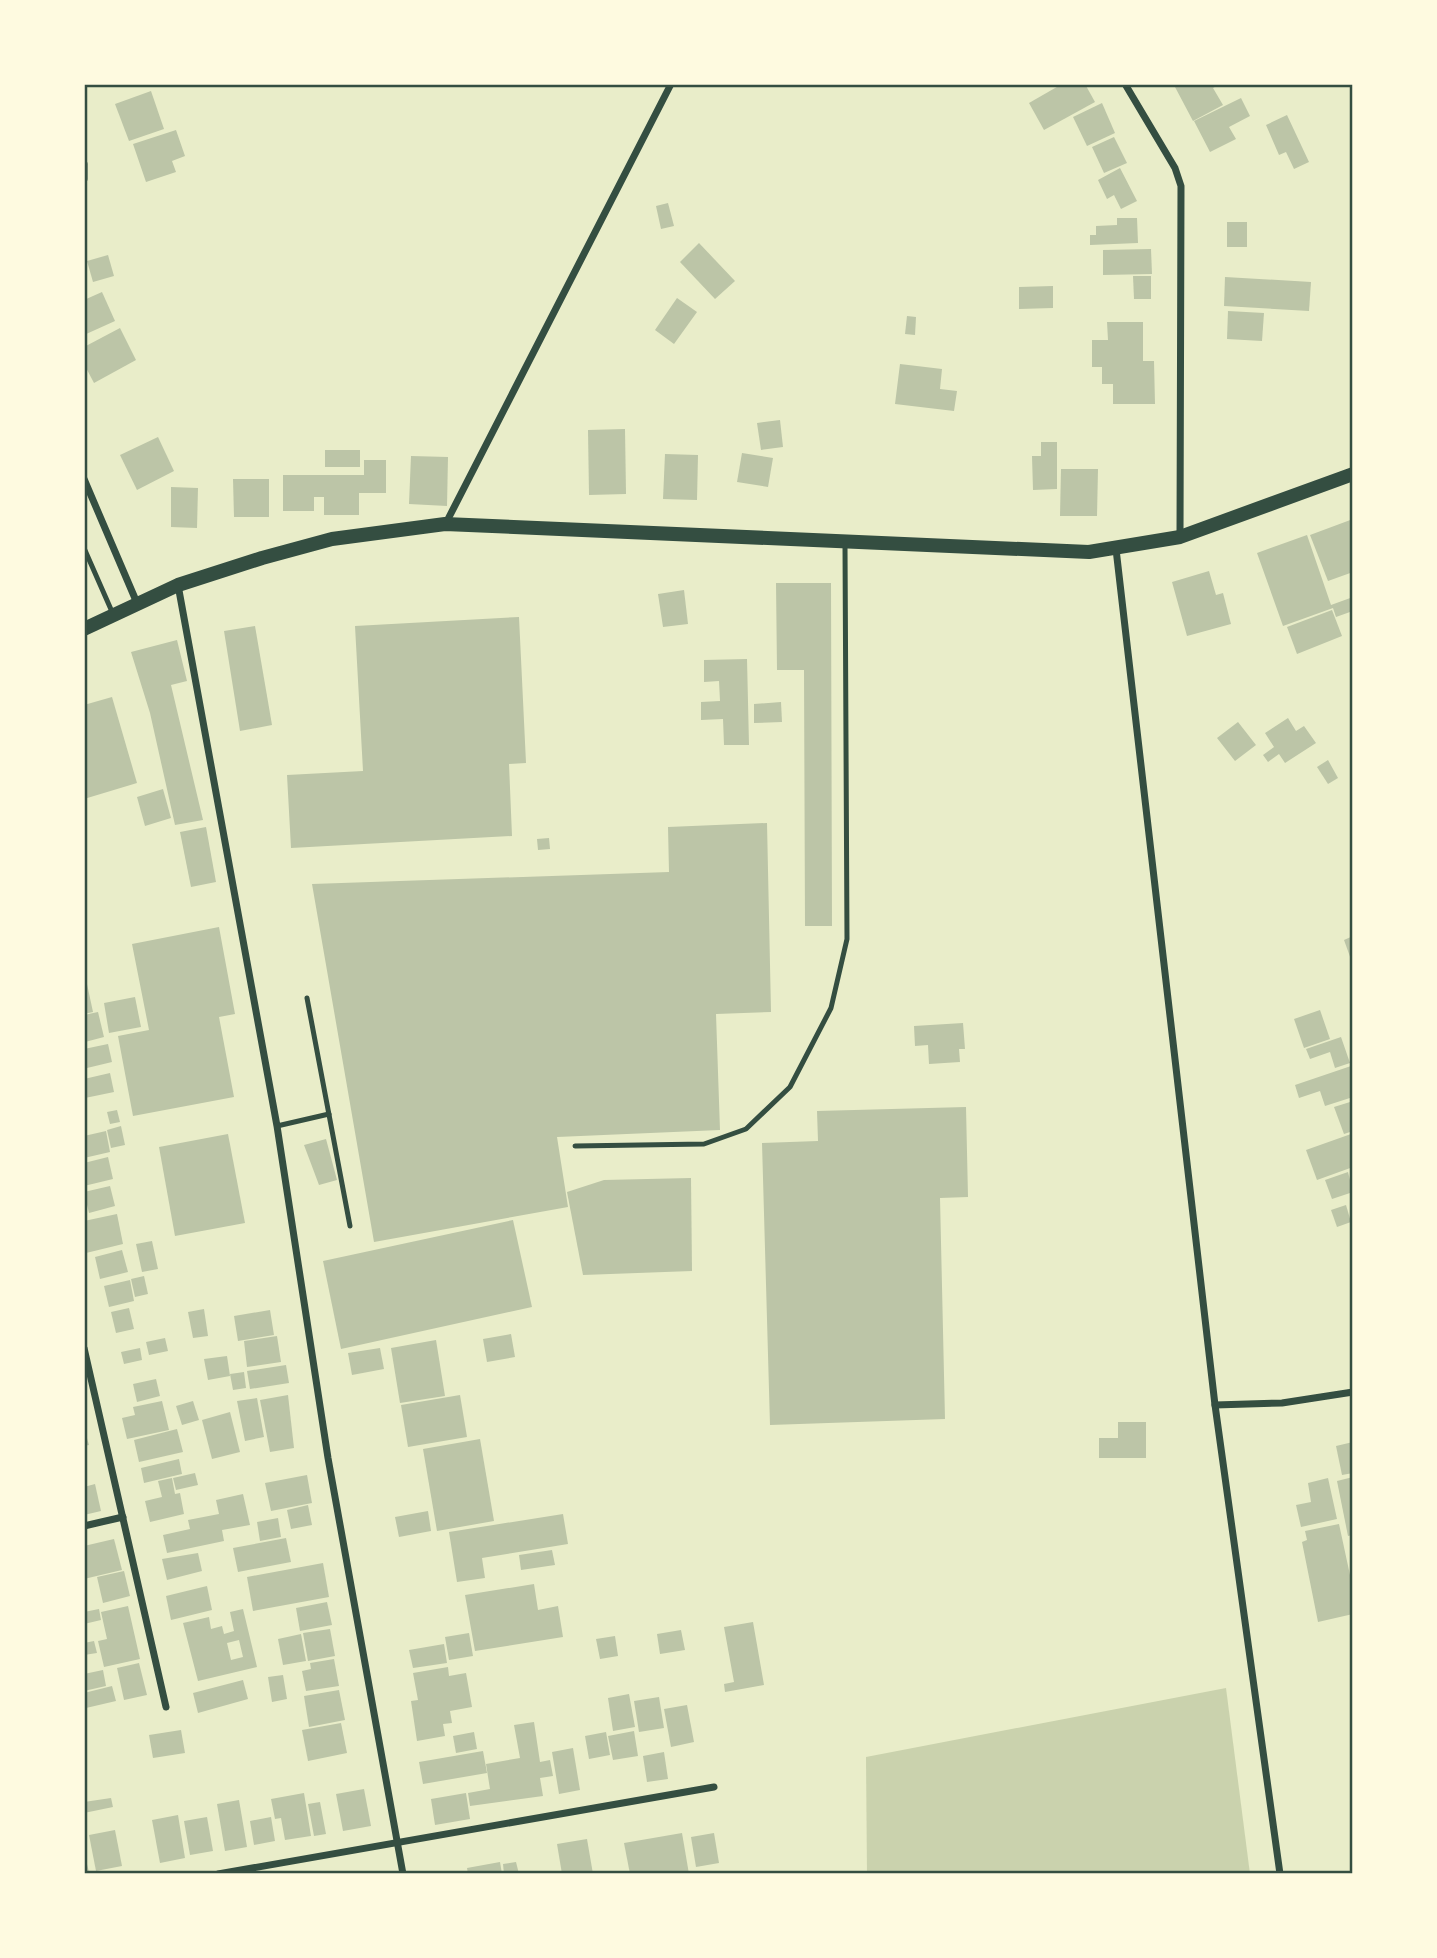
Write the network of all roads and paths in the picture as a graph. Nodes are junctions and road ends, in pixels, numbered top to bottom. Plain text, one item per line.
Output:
1 (671, 84) edge
2 (1125, 84) edge
3 (84, 164) edge
4 (84, 179) edge
5 (1353, 474) edge
6 (84, 479) edge
7 (445, 524) junction
8 (1180, 537) junction
9 (845, 541) junction
10 (84, 548) edge
11 (1116, 549) junction
12 (178, 585) junction
13 (137, 603) junction
14 (113, 614) junction
15 (84, 629) edge
16 (307, 998) dead end
17 (329, 1114) junction
18 (277, 1126) junction
19 (575, 1146) dead end
20 (350, 1226) dead end
21 (84, 1348) edge
22 (1353, 1392) edge
23 (1215, 1405) junction
24 (123, 1517) junction
25 (84, 1526) edge
26 (166, 1707) dead end
27 (714, 1787) dead end
28 (397, 1842) junction
29 (218, 1874) edge
30 (402, 1874) edge
31 (1280, 1874) edge

1 - 7 street
2 - 8 street
3 - 4 street
5 - 8 main road
6 - 13 street
7 - 9 main road
7 - 12 main road
8 - 11 main road
9 - 11 main road
9 - 19 lane
10 - 14 lane
11 - 23 street
12 - 13 main road
12 - 18 street
13 - 14 main road
14 - 15 main road
16 - 17 lane
17 - 18 lane
17 - 20 lane
18 - 28 street
21 - 24 street
22 - 23 street
23 - 31 street
24 - 25 street
24 - 26 street
27 - 28 street
28 - 29 street
28 - 30 street

